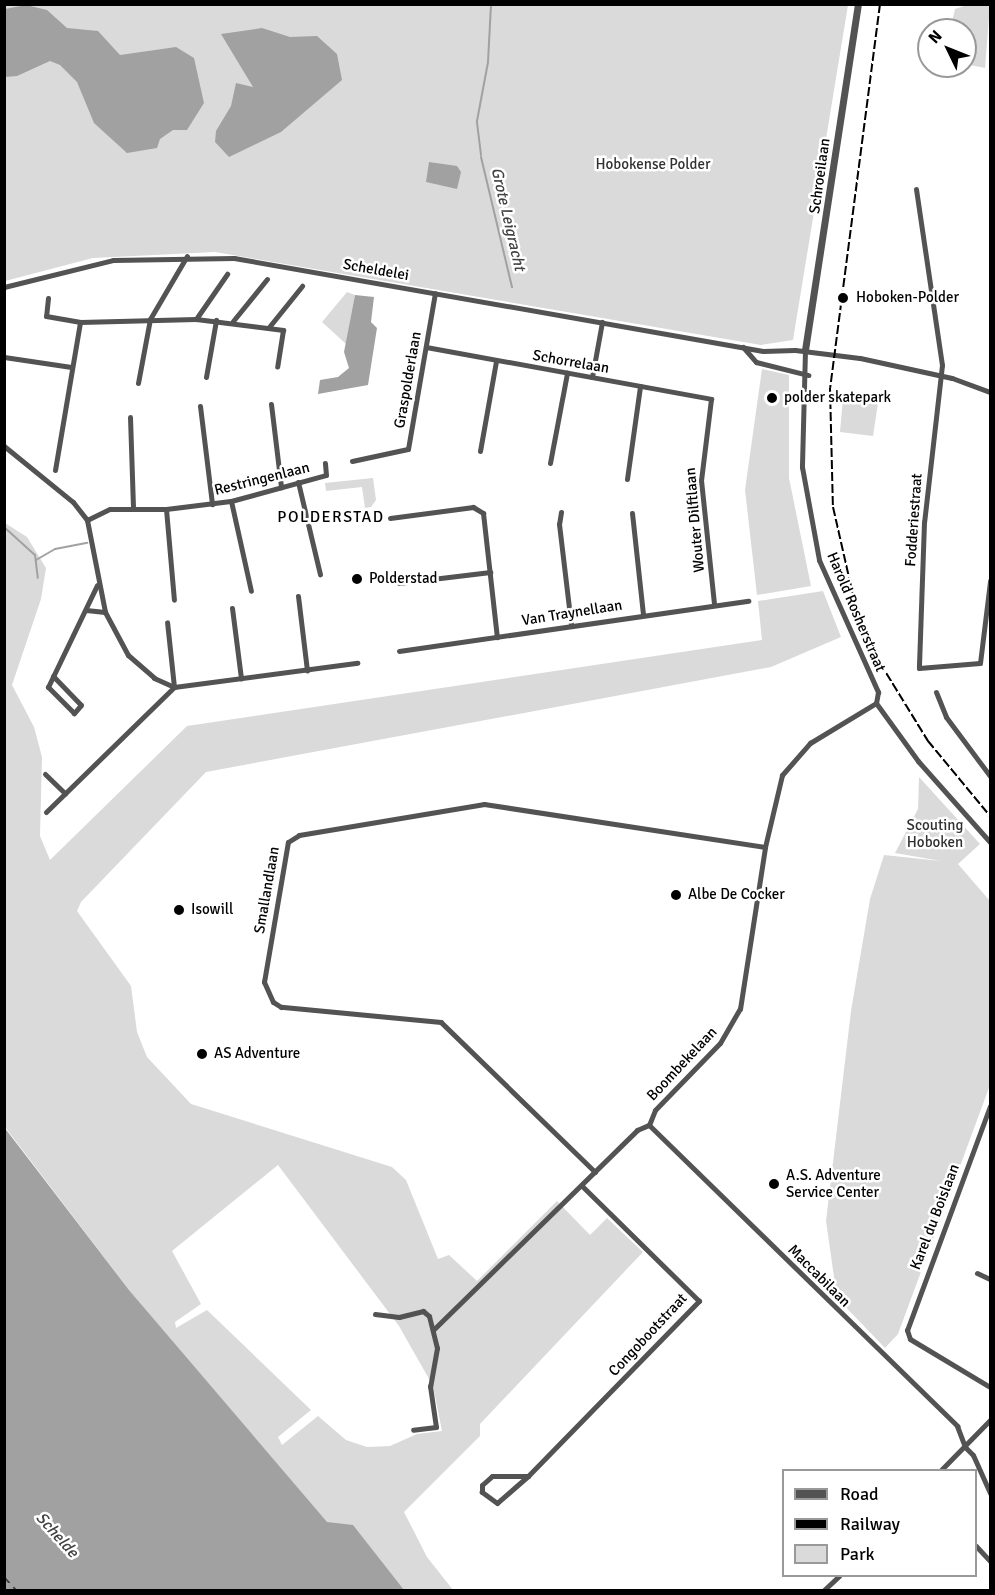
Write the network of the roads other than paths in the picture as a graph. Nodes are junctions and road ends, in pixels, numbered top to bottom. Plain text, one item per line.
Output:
1 (858, 4) edge
2 (916, 189) dead end
3 (187, 256) junction
4 (226, 274) dead end
5 (267, 279) dead end
6 (302, 286) dead end
7 (4, 287) edge
8 (435, 293) junction
9 (48, 298) dead end
10 (150, 319) junction
11 (196, 319) junction
12 (216, 320) junction
13 (233, 321) junction
14 (80, 322) junction
15 (602, 322) junction
16 (269, 327) junction
17 (426, 347) junction
18 (743, 347) junction
19 (805, 350) junction
20 (4, 357) edge
21 (496, 361) junction
22 (72, 367) junction
23 (278, 367) dead end
24 (567, 373) junction
25 (808, 375) junction
26 (941, 375) junction
27 (206, 377) dead end
28 (592, 377) junction
29 (138, 383) dead end
30 (640, 386) junction
31 (990, 392) edge
32 (711, 399) joint
33 (271, 404) dead end
34 (200, 406) dead end
35 (130, 417) dead end
36 (4, 446) edge
37 (480, 452) dead end
38 (352, 461) dead end
39 (325, 463) dead end
40 (550, 463) dead end
41 (55, 470) dead end
42 (627, 478) dead end
43 (298, 482) junction
44 (281, 487) junction
45 (231, 501) junction
46 (212, 504) junction
47 (133, 509) junction
48 (166, 510) junction
49 (561, 512) dead end
50 (632, 513) dead end
51 (390, 518) dead end
52 (87, 520) junction
53 (490, 572) junction
54 (320, 574) dead end
55 (990, 581) edge
56 (399, 583) dead end
57 (97, 585) junction
58 (251, 591) dead end
59 (298, 596) dead end
60 (174, 600) dead end
61 (748, 601) dead end
62 (714, 603) junction
63 (232, 608) dead end
64 (86, 610) junction
65 (105, 612) junction
66 (643, 614) junction
67 (166, 622) dead end
68 (571, 626) junction
69 (497, 637) junction
70 (399, 651) dead end
71 (357, 663) dead end
72 (308, 670) junction
73 (53, 676) junction
74 (241, 678) junction
75 (174, 687) junction
76 (936, 692) dead end
77 (876, 703) junction
78 (45, 774) dead end
79 (990, 776) edge
80 (65, 793) junction
81 (46, 812) dead end
82 (990, 842) edge
83 (765, 847) junction
84 (990, 1106) edge
85 (649, 1125) junction
86 (595, 1172) junction
87 (582, 1186) junction
88 (977, 1273) dead end
89 (990, 1279) edge
90 (375, 1314) dead end
91 (433, 1330) junction
92 (990, 1387) edge
93 (990, 1420) edge
94 (413, 1430) dead end
95 (965, 1447) junction
96 (942, 1469) edge
97 (528, 1476) junction
98 (990, 1493) edge
99 (977, 1548) edge
100 (990, 1561) edge
101 (837, 1577) edge
102 (824, 1590) edge

1 - 19 street, Schroeilaan
2 - 26 street
3 - 7 street, Scheldelei
3 - 8 street, Scheldelei
3 - 10 street
4 - 11 street
5 - 13 street
6 - 16 street
8 - 15 street, Scheldelei
8 - 17 street, Graspolderlaan
9 - 14 street
10 - 11 street
10 - 14 street
10 - 29 street
11 - 12 street
12 - 13 street
12 - 27 street
13 - 16 street
14 - 22 street
15 - 18 street, Scheldelei
15 - 28 street
16 - 23 street
17 - 21 street, Schorrelaan
17 - 38 street, Graspolderlaan
18 - 19 street, Scheldelei
18 - 25 street, Scheldelei
19 - 25 street, Harold Rosherstraat
19 - 26 street, Scheldelei
20 - 22 street
21 - 24 street, Schorrelaan
21 - 37 street
22 - 41 street
24 - 28 street, Schorrelaan
24 - 40 street
25 - 77 street, Harold Rosherstraat
26 - 31 street, Scheldelei
26 - 55 street, Fodderiestraat
28 - 30 street, Schorrelaan
30 - 32 street, Schorrelaan
30 - 42 street
32 - 62 street, Wouter Dilftlaan
33 - 44 street
34 - 46 street
35 - 47 street
36 - 52 street
39 - 43 street, Restringenlaan
43 - 44 street, Restringenlaan
43 - 54 street
44 - 45 street, Restringenlaan
45 - 46 street, Restringenlaan
45 - 58 street
46 - 48 street, Restringenlaan
47 - 48 street, Restringenlaan
47 - 52 street, Restringenlaan
48 - 60 street
49 - 68 street
50 - 66 street
51 - 53 street
52 - 57 street
53 - 56 street
53 - 69 street
57 - 64 street
57 - 65 street
59 - 72 street
61 - 62 street, Van Traynellaan
62 - 66 street, Van Traynellaan
63 - 74 street
64 - 65 street
64 - 73 street
65 - 75 street
66 - 68 street, Van Traynellaan
67 - 75 street
68 - 69 street, Van Traynellaan
69 - 70 street, Van Traynellaan
71 - 72 street
72 - 74 street
73 - 73 street
74 - 75 street
75 - 80 street
76 - 79 street
77 - 82 street, Harold Rosherstraat
77 - 83 street, Boombekelaan
78 - 80 street
80 - 81 street
83 - 85 street, Boombekelaan
83 - 86 street, Smallandlaan
84 - 92 street, Karel du Boislaan
85 - 86 street, Boombekelaan
85 - 95 street, Maccabilaan
86 - 87 street, Boombekelaan
87 - 91 street, Boombekelaan
87 - 97 street, Congobootstraat
88 - 89 street
90 - 91 street
91 - 94 street
93 - 95 street
95 - 96 street
95 - 98 street, Maccabilaan
97 - 97 street, Congobootstraat
99 - 100 street
101 - 102 street

